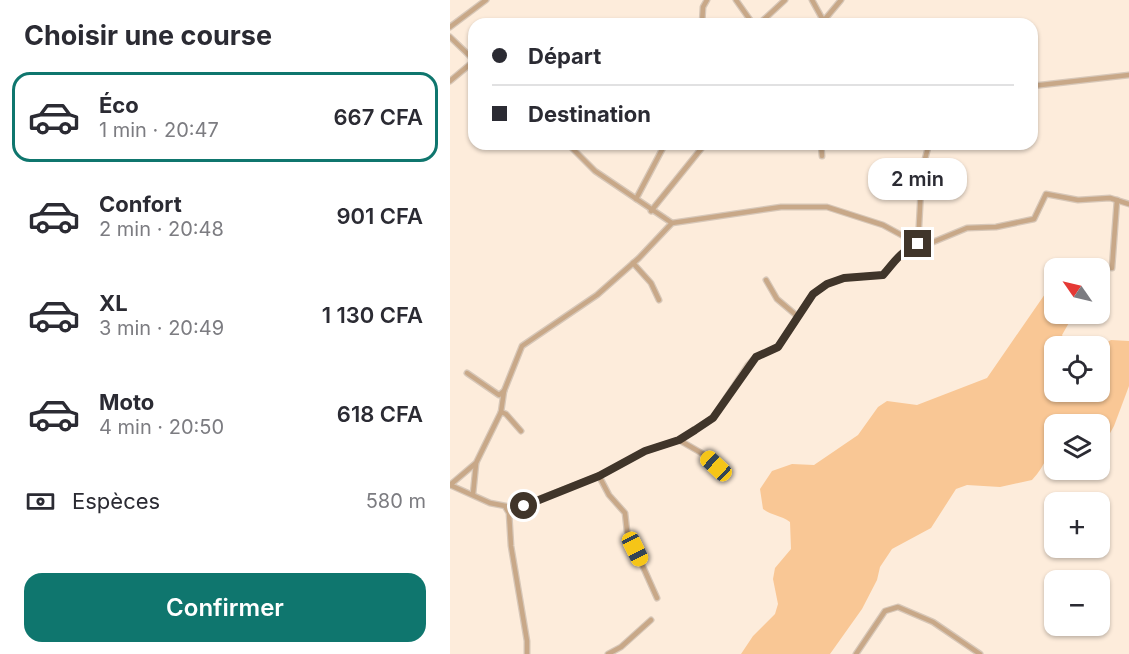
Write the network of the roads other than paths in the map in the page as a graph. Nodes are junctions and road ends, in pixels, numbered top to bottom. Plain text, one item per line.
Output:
1 (486, 0) edge
2 (707, 0) edge
3 (736, 0) edge
4 (785, 0) edge
5 (812, 0) edge
6 (841, 0) edge
7 (702, 18) edge
8 (749, 18) edge
9 (766, 18) edge
10 (820, 18) edge
11 (825, 18) edge
12 (450, 27) edge
13 (450, 37) edge
14 (468, 54) edge
15 (468, 65) edge
16 (1129, 75) edge
17 (450, 81) edge
18 (1038, 85) edge
19 (573, 150) edge
20 (662, 150) edge
21 (700, 150) edge
22 (822, 150) edge
23 (927, 150) edge
24 (822, 156) dead end
25 (636, 199) junction
26 (1117, 200) junction
27 (1129, 204) edge
28 (651, 211) junction
29 (672, 223) junction
30 (920, 245) junction
31 (633, 263) junction
32 (1112, 268) dead end
33 (766, 280) dead end
34 (659, 300) dead end
35 (796, 315) junction
36 (467, 373) dead end
37 (504, 391) junction
38 (501, 412) junction
39 (521, 431) dead end
40 (679, 440) junction
41 (476, 463) junction
42 (716, 466) dead end
43 (599, 476) junction
44 (450, 485) edge
45 (473, 494) junction
46 (506, 508) junction
47 (657, 598) dead end
48 (651, 620) dead end
49 (527, 654) edge
50 (608, 654) edge
51 (856, 654) edge
52 (980, 654) edge

1 - 12 street
2 - 7 street
3 - 8 street
4 - 9 street
5 - 10 street
6 - 11 street
13 - 14 street
15 - 17 street
16 - 18 street
19 - 25 street
20 - 25 street
21 - 28 street
22 - 24 street
23 - 30 street
25 - 28 street
26 - 27 street
26 - 30 street
26 - 32 street
28 - 29 street
29 - 30 street
29 - 31 street
30 - 35 street
31 - 34 street
31 - 37 street
33 - 35 street
35 - 40 street
36 - 37 street
37 - 38 street
38 - 39 street
38 - 41 street
40 - 42 street
40 - 43 street
41 - 44 street
41 - 45 street
43 - 46 street
43 - 47 street
44 - 45 street
45 - 46 street
46 - 49 street
48 - 50 street
51 - 52 street

